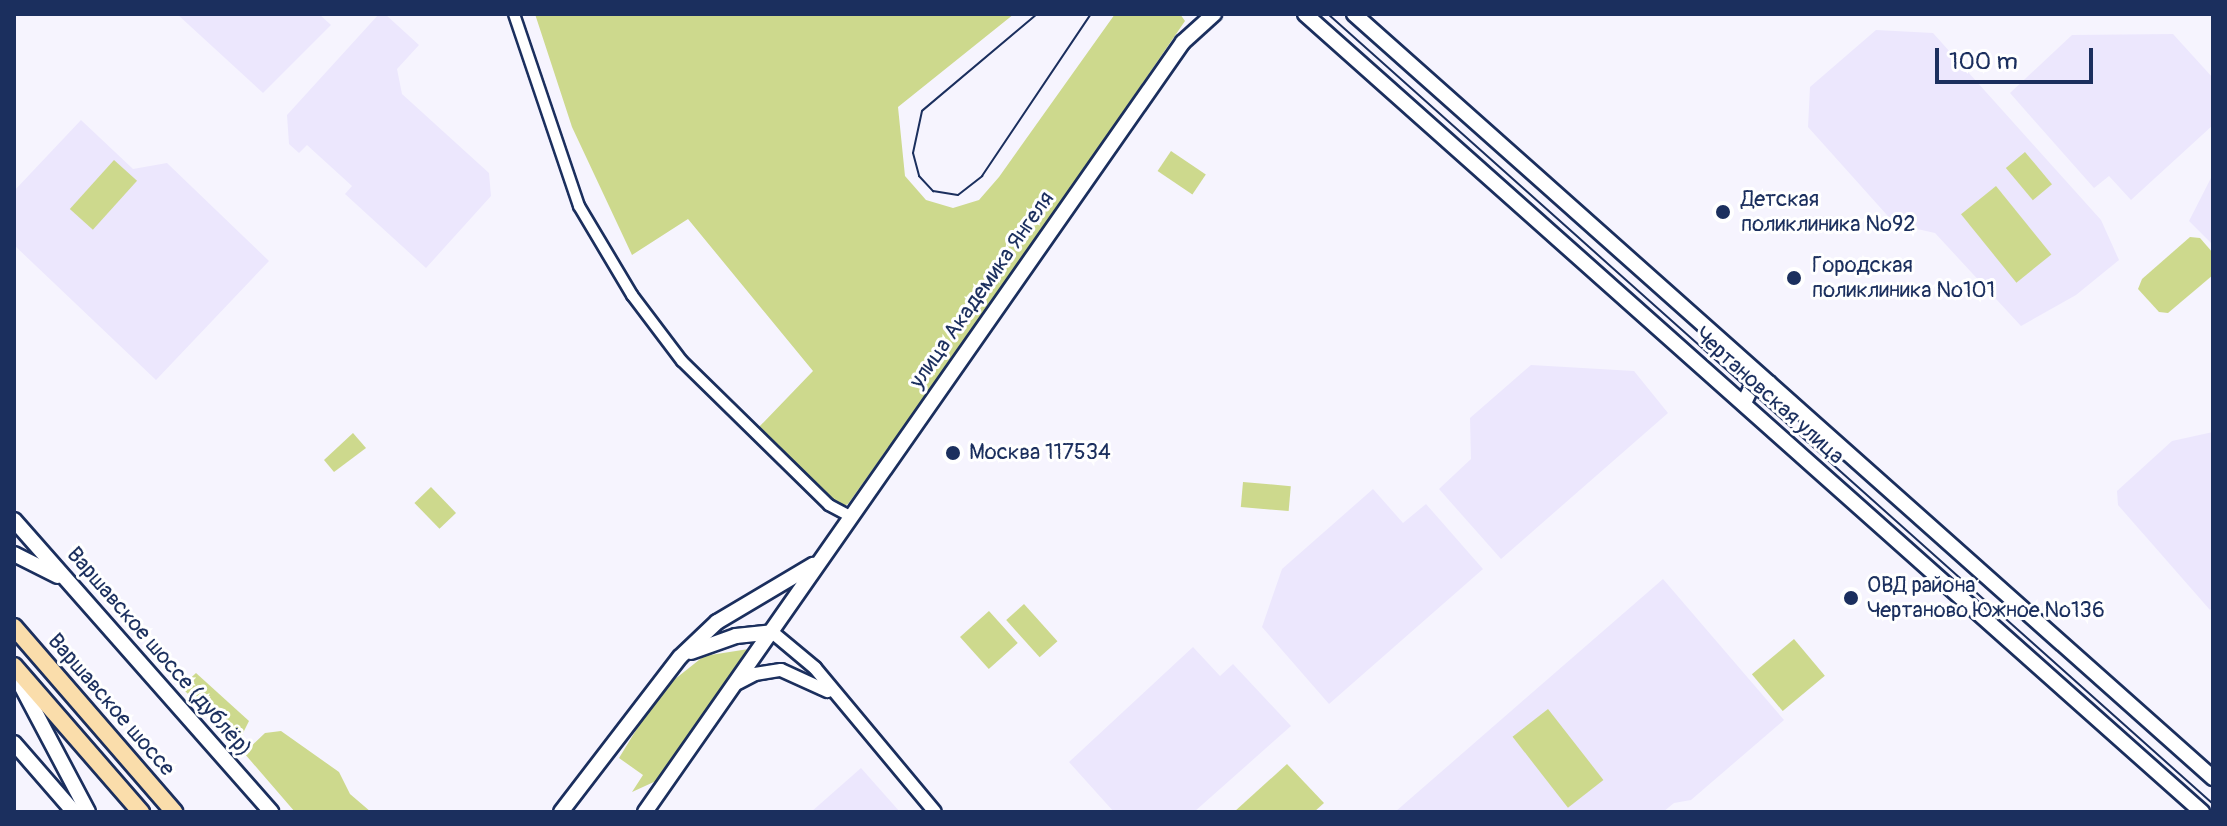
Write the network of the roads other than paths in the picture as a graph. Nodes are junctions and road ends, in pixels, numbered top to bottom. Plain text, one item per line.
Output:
1 (514, 14) edge
2 (1192, 14) edge
3 (1214, 14) edge
4 (1305, 14) edge
5 (1354, 14) edge
6 (1183, 42) junction
7 (1769, 383) junction
8 (1744, 403) junction
9 (850, 516) junction
10 (14, 520) edge
11 (14, 554) edge
12 (817, 563) junction
13 (65, 579) junction
14 (14, 627) edge
15 (772, 632) junction
16 (680, 657) junction
17 (14, 669) edge
18 (738, 683) junction
19 (836, 697) junction
20 (14, 743) edge
21 (2213, 778) edge
22 (74, 812) edge
23 (88, 812) edge
24 (141, 812) edge
25 (174, 812) edge
26 (271, 812) edge
27 (561, 812) edge
28 (645, 812) edge
29 (935, 812) edge
30 (2202, 812) edge

1 - 9 street
2 - 6 main road
3 - 6 main road
4 - 8 main road, Чертановская улица
5 - 7 main road, Чертановская улица
6 - 9 main road, улица Академика Янгеля
7 - 8 main road
7 - 21 main road, Чертановская улица
8 - 30 main road, Чертановская улица
9 - 12 main road, улица Академика Янгеля
10 - 13 main road, Варшавское шоссе (дублёр)
11 - 13 main road
12 - 15 main road, улица Академика Янгеля
12 - 16 main road, улица Академика Янгеля
13 - 26 main road, Варшавское шоссе (дублёр)
14 - 25 main road, Варшавское шоссе
15 - 16 main road
15 - 18 main road, улица Академика Янгеля
15 - 19 street
16 - 27 main road, улица Академика Янгеля
17 - 23 main road
17 - 24 main road
18 - 19 street
18 - 28 main road, улица Академика Янгеля
19 - 29 street
20 - 22 main road

